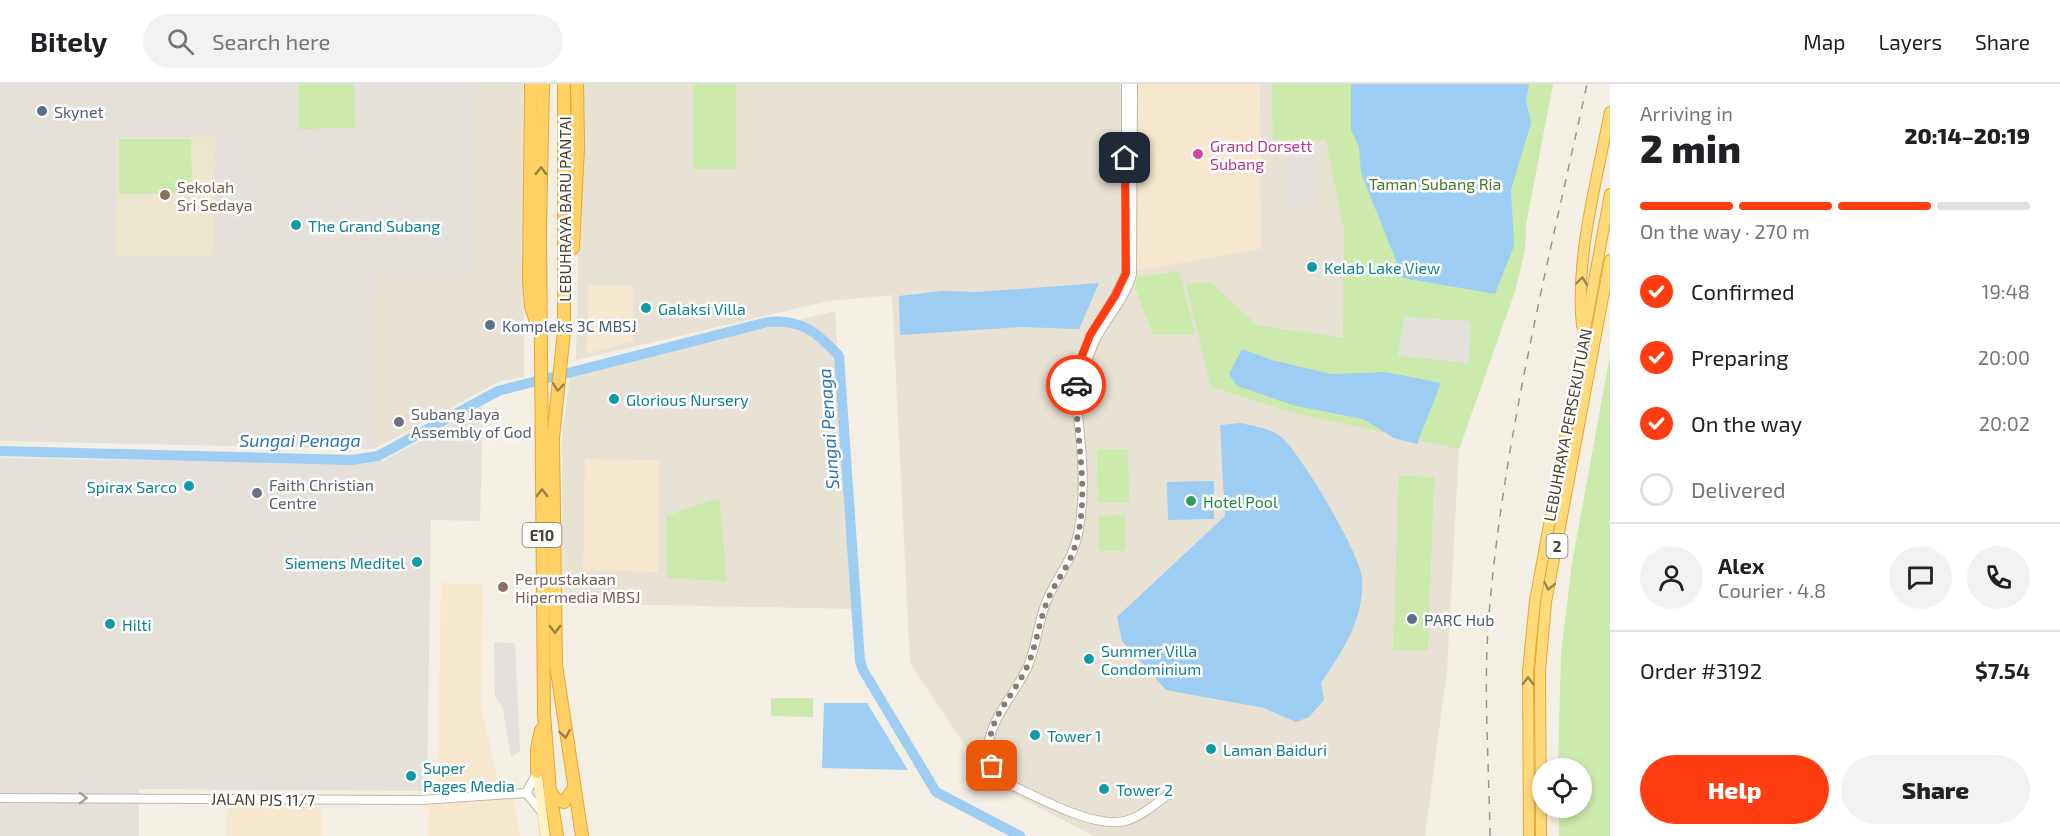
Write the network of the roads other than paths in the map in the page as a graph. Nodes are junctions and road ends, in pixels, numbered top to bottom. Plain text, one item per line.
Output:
1 (531, 84) edge
2 (543, 84) edge
3 (564, 84) edge
4 (570, 84) edge
5 (577, 84) edge
6 (1126, 84) edge
7 (1133, 84) edge
8 (1610, 112) edge
9 (1610, 194) edge
10 (573, 201) junction
11 (1610, 260) edge
12 (564, 330) junction
13 (541, 333) junction
14 (1583, 339) junction
15 (1078, 417) junction
16 (544, 714) junction
17 (537, 772) junction
18 (574, 788) junction
19 (549, 791) junction
20 (526, 793) junction
21 (1168, 794) dead end
22 (0, 798) edge
23 (540, 810) junction
24 (545, 836) edge
25 (557, 836) edge
26 (582, 836) edge
27 (1529, 836) edge
28 (1541, 836) edge

1 - 13 highway
13 -> 2 highway, LEBUHRAYA BARU PANTAI / E10
3 - 12 highway, LEBUHRAYA BARU PANTAI / E10
4 - 10 highway
5 - 10 highway
6 - 15 street
7 - 15 street
14 -> 8 highway
9 - 14 highway, LEBUHRAYA PERSEKUTUAN / 2
10 - 12 highway
11 -> 28 highway, LEBUHRAYA PERSEKUTUAN / 2
12 -> 18 highway, LEBUHRAYA BARU PANTAI / E10
16 -> 13 highway, LEBUHRAYA BARU PANTAI / E10
27 -> 14 highway, LEBUHRAYA PERSEKUTUAN / 2
15 - 21 street
16 - 17 highway
16 - 19 highway, LEBUHRAYA BARU PANTAI / E10
17 - 20 street
17 - 23 main road
18 - 19 highway
18 - 26 highway, LEBUHRAYA BARU PANTAI / E10
19 - 25 highway, LEBUHRAYA BARU PANTAI / E10
22 -> 20 street, JALAN PJS 11/7
20 - 23 street
23 - 24 main road

